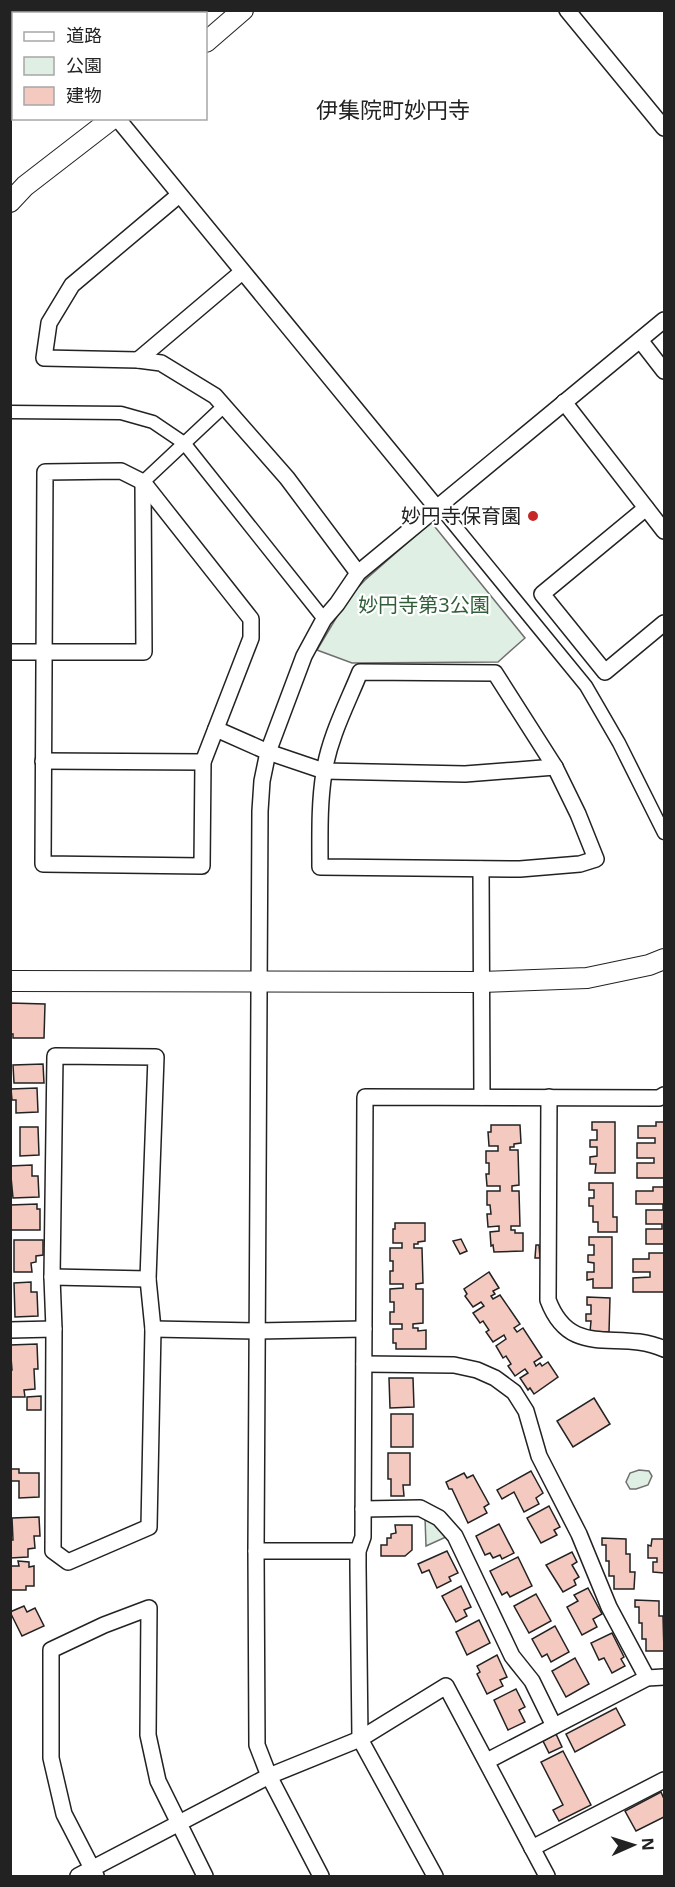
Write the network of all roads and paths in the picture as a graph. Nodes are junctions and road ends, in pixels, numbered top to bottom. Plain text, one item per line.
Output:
1 (567, 10) edge
2 (232, 14) edge
3 (207, 41) edge
4 (112, 120) edge
5 (117, 120) edge
6 (664, 128) edge
7 (179, 195) junction
8 (10, 202) edge
9 (242, 272) junction
10 (664, 320) edge
11 (640, 340) junction
12 (138, 360) junction
13 (664, 371) edge
14 (564, 402) junction
15 (224, 406) junction
16 (10, 412) edge
17 (184, 443) junction
18 (143, 482) junction
19 (437, 506) junction
20 (646, 508) junction
21 (664, 531) edge
22 (358, 573) junction
23 (324, 619) junction
24 (664, 623) edge
25 (10, 652) edge
26 (43, 652) junction
27 (216, 729) junction
28 (268, 752) junction
29 (43, 761) junction
30 (203, 762) junction
31 (555, 767) junction
32 (324, 771) junction
33 (664, 833) edge
34 (481, 869) junction
35 (664, 959) edge
36 (10, 981) edge
37 (259, 982) junction
38 (481, 982) junction
39 (664, 1095) edge
40 (482, 1097) junction
41 (549, 1097) junction
42 (52, 1277) junction
43 (148, 1279) junction
44 (54, 1329) junction
45 (153, 1329) junction
46 (364, 1329) junction
47 (10, 1330) edge
48 (257, 1331) junction
49 (664, 1349) edge
50 (364, 1364) junction
51 (363, 1509) junction
52 (256, 1551) junction
53 (358, 1551) junction
54 (664, 1677) edge
55 (647, 1678) junction
56 (554, 1726) junction
57 (360, 1739) junction
58 (487, 1761) junction
59 (269, 1776) junction
60 (664, 1780) edge
61 (178, 1825) junction
62 (532, 1848) junction
63 (94, 1873) edge
64 (78, 1876) edge
65 (205, 1876) edge
66 (321, 1876) edge
67 (435, 1876) edge
68 (547, 1876) edge

1 - 6 street
2 - 3 street
4 - 8 street
5 - 7 street
7 - 9 street
7 - 12 street
9 - 12 street
9 - 19 street
10 - 11 street
11 - 13 street
11 - 14 street
12 - 15 street
14 - 19 street
14 - 20 street
15 - 17 street
15 - 22 street
16 - 17 street
17 - 18 street
17 - 23 street
18 - 26 street
18 - 26 street
18 - 27 street
19 - 22 street
19 - 33 street
20 - 21 street
20 - 24 street
22 - 23 street
23 - 28 street
25 - 26 street
26 - 29 street
27 - 28 street
27 - 30 street
28 - 32 street
28 - 37 street
29 - 30 street
29 - 30 street
31 - 32 street
31 - 32 street
31 - 34 street
32 - 34 street
34 - 38 street
35 - 38 street
36 - 37 street
37 - 38 street
37 - 48 street
38 - 40 street
39 - 41 street
40 - 41 street
40 - 46 street
41 - 49 street
42 - 43 street
42 - 43 street
42 - 44 street
43 - 45 street
44 - 45 street
44 - 47 street
45 - 48 street
46 - 48 street
46 - 50 street
48 - 52 street
50 - 51 street
50 - 55 street
51 - 53 street
51 - 56 street
52 - 53 street
52 - 59 street
53 - 57 street
54 - 55 street
55 - 56 street
56 - 58 street
57 - 58 street
57 - 59 street
57 - 67 street
58 - 62 street
59 - 61 street
59 - 66 street
60 - 62 street
61 - 63 street
61 - 63 street
61 - 65 street
62 - 68 street
63 - 64 street

